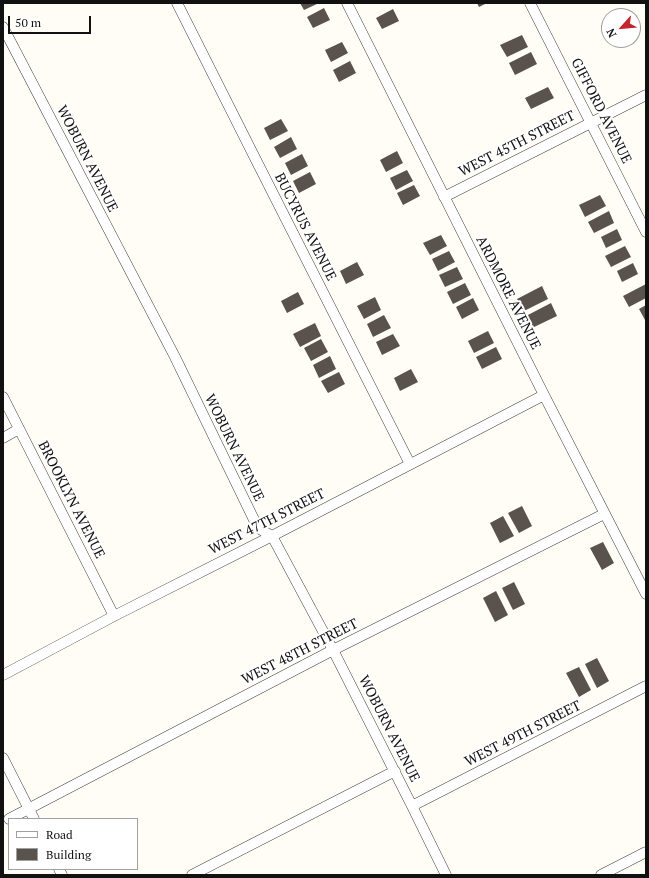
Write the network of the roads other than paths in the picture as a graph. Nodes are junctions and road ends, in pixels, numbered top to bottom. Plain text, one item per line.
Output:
1 (178, 3) edge
2 (347, 3) edge
3 (530, 3) edge
4 (3, 27) edge
5 (646, 95) edge
6 (591, 123) junction
7 (444, 197) junction
8 (646, 232) edge
9 (544, 395) junction
10 (3, 397) edge
11 (20, 429) junction
12 (3, 438) edge
13 (410, 464) junction
14 (604, 514) junction
15 (272, 536) junction
16 (646, 594) edge
17 (114, 616) junction
18 (333, 650) junction
19 (3, 676) edge
20 (646, 686) edge
21 (3, 758) edge
22 (395, 771) junction
23 (412, 806) junction
24 (29, 809) junction
25 (11, 818) edge
26 (34, 818) edge
27 (646, 852) edge
28 (192, 875) edge
29 (446, 875) edge
30 (601, 875) edge

1 - 13 street, BUCYRUS AVENUE
2 - 7 street, ARDMORE AVENUE
3 - 6 street, GIFFORD AVENUE
4 - 15 street, WOBURN AVENUE
5 - 6 street, WEST 45TH STREET
6 - 7 street, WEST 45TH STREET
6 - 8 street, GIFFORD AVENUE
7 - 9 street, ARDMORE AVENUE
9 - 13 street, WEST 47TH STREET
9 - 14 street, ARDMORE AVENUE
10 - 11 street, BROOKLYN AVENUE
11 - 12 street
11 - 17 street, BROOKLYN AVENUE
13 - 15 street, WEST 47TH STREET
14 - 16 street, ARDMORE AVENUE
14 - 18 street, WEST 48TH STREET
15 - 17 street, WEST 47TH STREET
15 - 18 street, WOBURN AVENUE
17 - 19 street, WEST 47TH STREET
18 - 22 street, WOBURN AVENUE
18 - 24 street, WEST 48TH STREET
20 - 23 street, WEST 49TH STREET
21 - 24 street
22 - 23 street, WOBURN AVENUE
22 - 28 street
23 - 29 street, WOBURN AVENUE
24 - 25 street, WEST 48TH STREET
24 - 26 street
27 - 30 street

